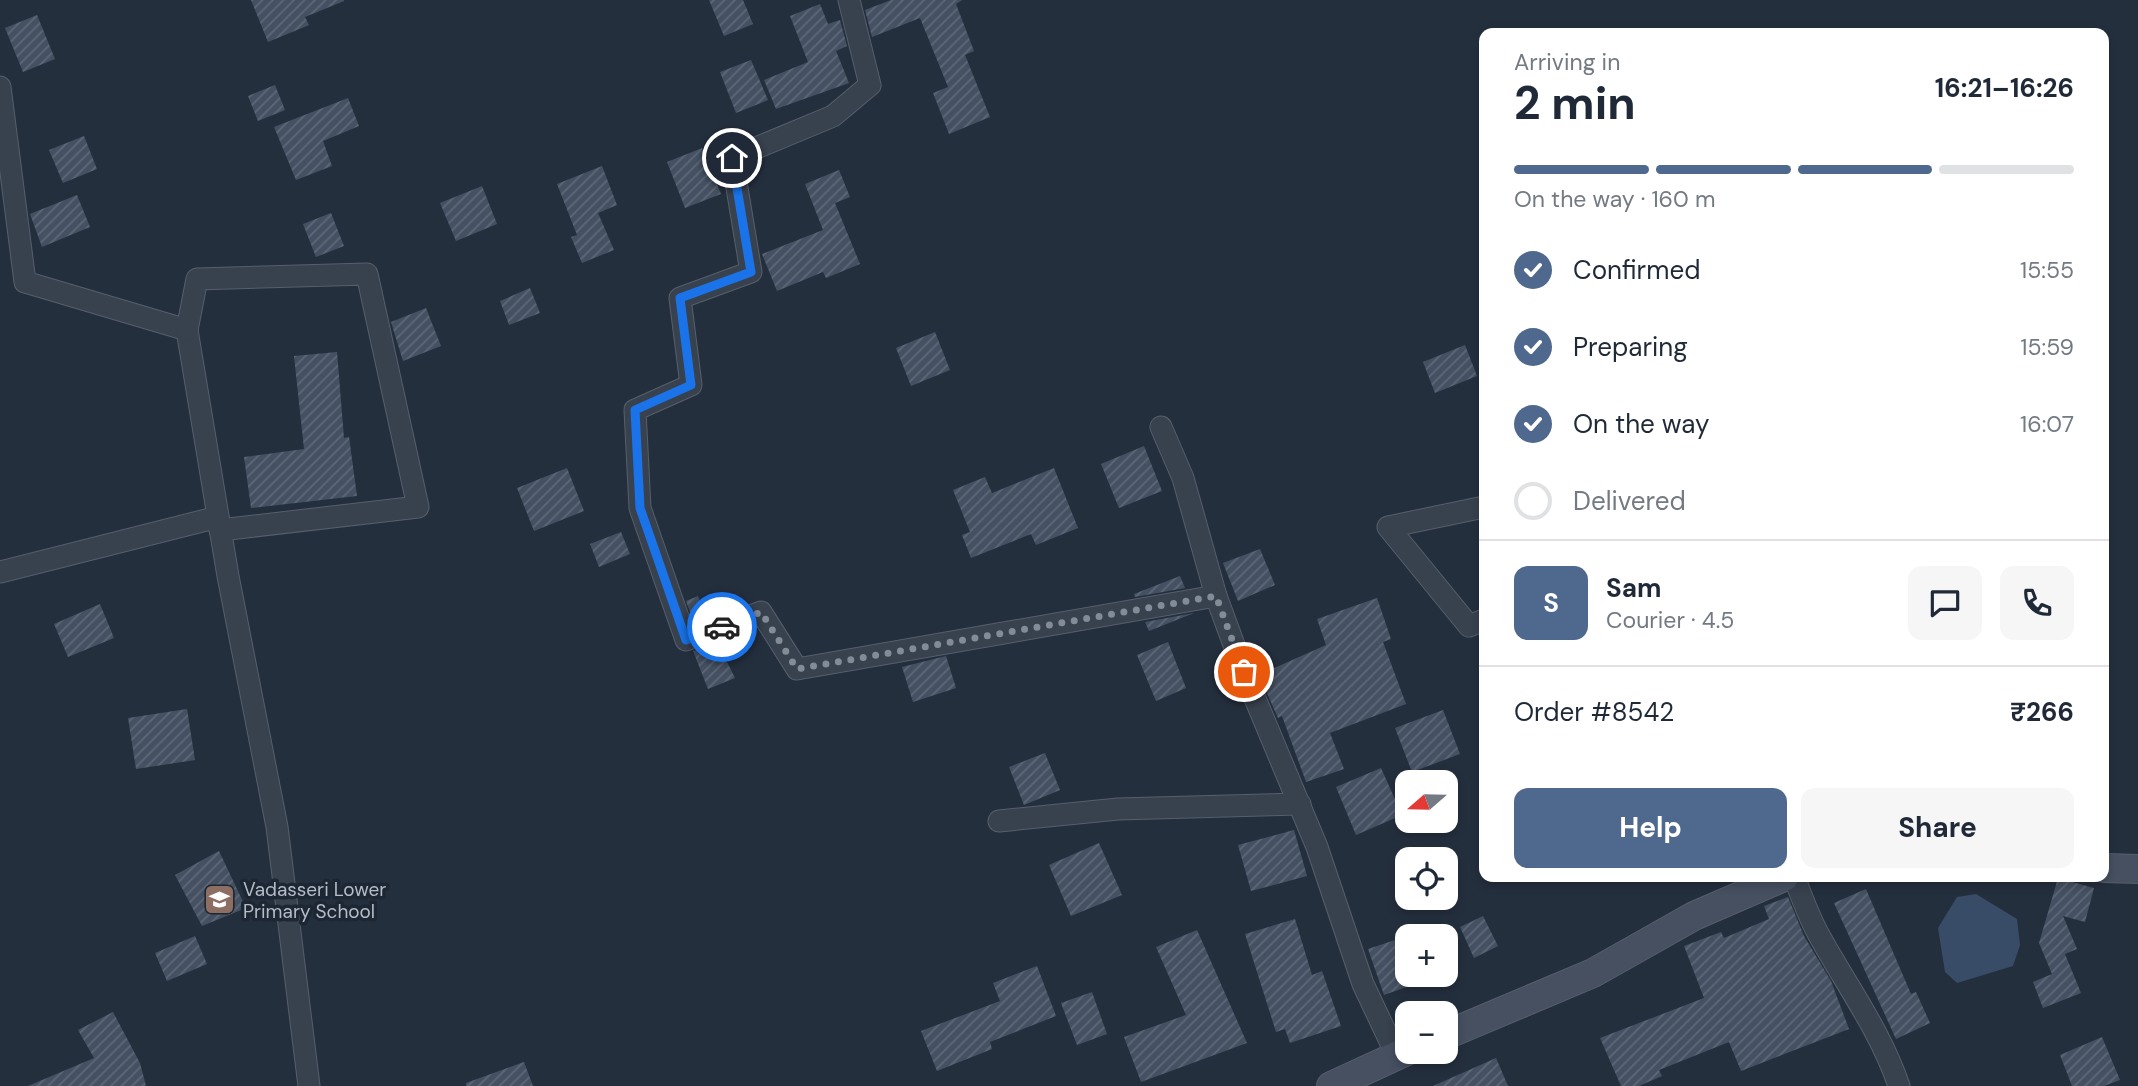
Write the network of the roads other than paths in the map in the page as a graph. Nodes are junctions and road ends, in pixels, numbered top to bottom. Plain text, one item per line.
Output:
1 (849, 0) edge
2 (0, 87) edge
3 (187, 330) junction
4 (1161, 427) dead end
5 (1479, 508) edge
6 (219, 523) junction
7 (0, 572) edge
8 (1216, 596) junction
9 (1479, 622) edge
10 (1300, 804) junction
11 (999, 821) dead end
12 (2109, 868) edge
13 (2138, 869) edge
14 (1769, 882) edge
15 (1781, 882) edge
16 (1458, 1030) edge
17 (1395, 1041) edge
18 (1395, 1057) edge
19 (309, 1086) edge
20 (1331, 1086) edge
21 (1899, 1086) edge

1 - 8 street
2 - 3 street
3 - 6 street
3 - 6 street
4 - 8 street
5 - 9 street
6 - 7 street
6 - 19 street
8 - 10 street
10 - 11 street
10 - 17 street
12 - 13 main road
14 - 16 main road
15 - 21 street
18 - 20 main road

